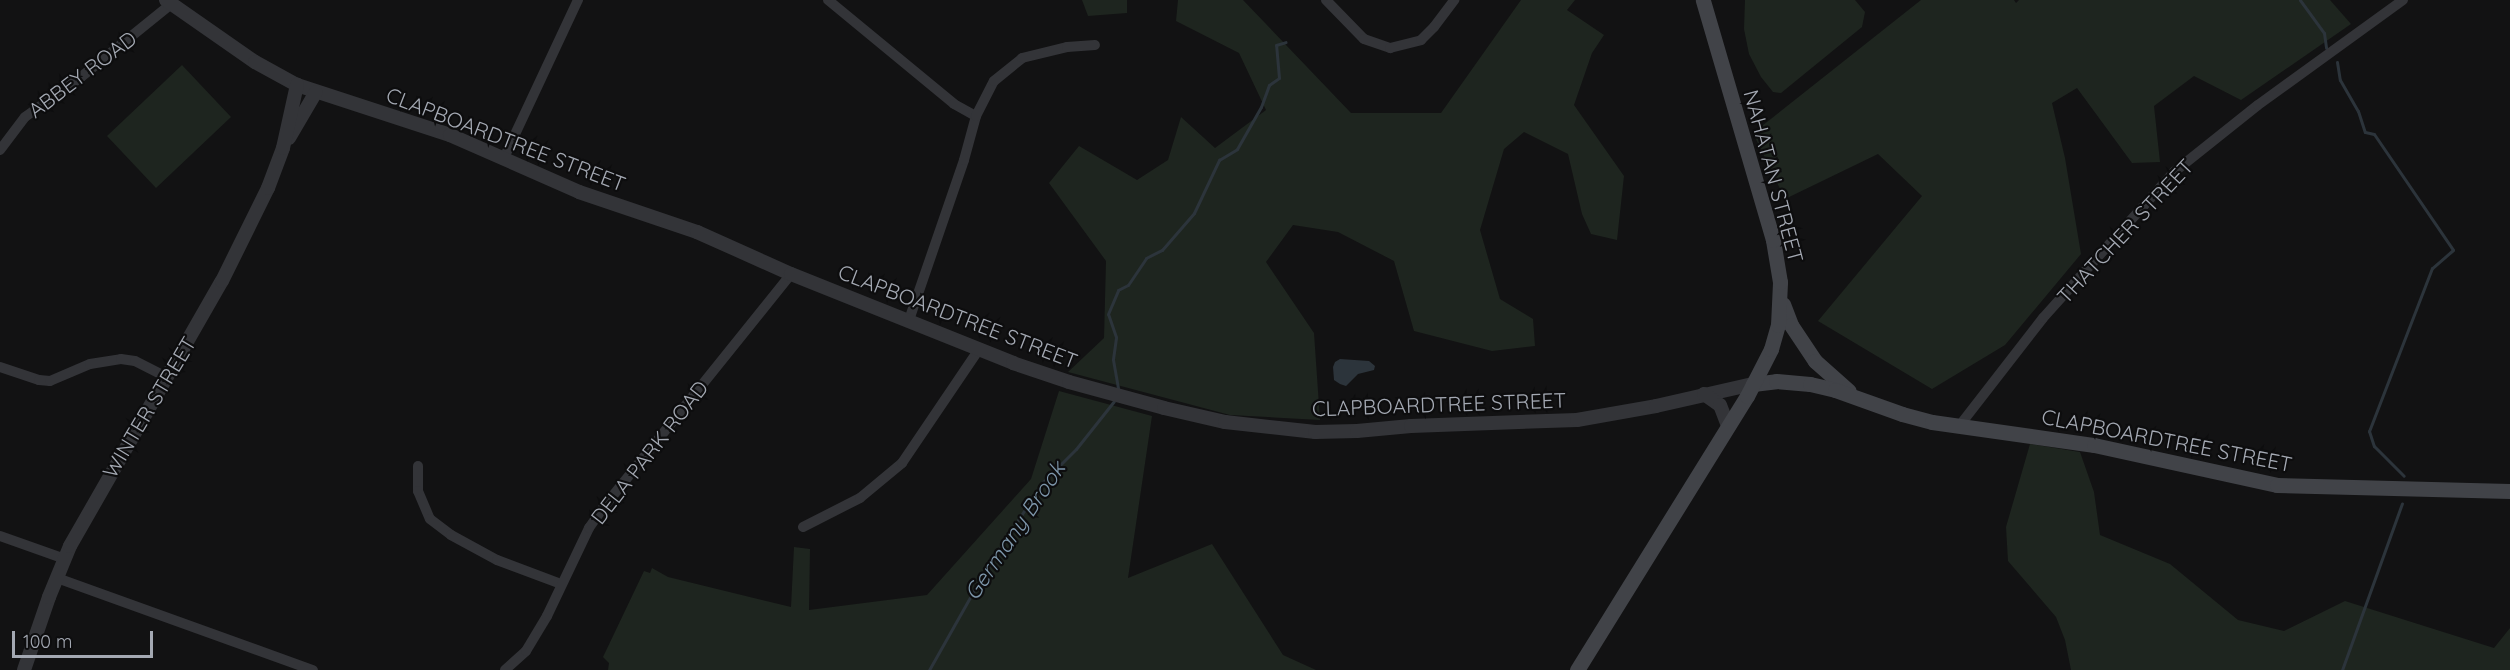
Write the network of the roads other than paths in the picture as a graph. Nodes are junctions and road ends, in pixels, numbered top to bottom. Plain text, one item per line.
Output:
1 (578, 0) edge
2 (828, 0) edge
3 (1326, 0) edge
4 (1454, 0) edge
5 (1703, 0) edge
6 (2403, 0) edge
7 (169, 2) edge
8 (1095, 45) dead end
9 (297, 85) junction
10 (316, 92) junction
11 (976, 116) junction
12 (283, 148) junction
13 (0, 150) edge
14 (503, 160) junction
15 (791, 274) junction
16 (1781, 296) junction
17 (909, 320) junction
18 (980, 348) junction
19 (0, 367) edge
20 (168, 378) junction
21 (1753, 384) junction
22 (1704, 394) junction
23 (1858, 398) junction
24 (1960, 425) junction
25 (1728, 426) junction
26 (418, 466) dead end
27 (2510, 491) edge
28 (803, 528) dead end
29 (0, 536) edge
30 (65, 559) junction
31 (57, 578) junction
32 (561, 584) junction
33 (24, 670) edge
34 (314, 670) edge
35 (505, 670) edge
36 (1577, 670) edge

1 - 14 street
2 - 11 street
3 - 4 street
5 - 16 main road, NAHATAN STREET
6 - 24 street, THATCHER STREET
7 - 9 street, CLAPBOARDTREE STREET
7 - 13 street, ABBEY ROAD
8 - 11 street
9 - 10 street, CLAPBOARDTREE STREET
9 - 12 street, WINTER STREET
10 - 12 street, WINTER STREET
10 - 14 street, CLAPBOARDTREE STREET
11 - 17 street
12 - 20 street, WINTER STREET
14 - 15 street, CLAPBOARDTREE STREET
15 - 17 street, CLAPBOARDTREE STREET
15 - 32 street, DELA PARK ROAD
16 - 21 main road, NAHATAN STREET
16 - 23 main road, CLAPBOARDTREE STREET
17 - 18 street, CLAPBOARDTREE STREET
18 - 22 street, CLAPBOARDTREE STREET
18 - 28 street
19 - 20 street
20 - 30 street, WINTER STREET
21 - 22 street, CLAPBOARDTREE STREET
21 - 23 main road, CLAPBOARDTREE STREET
21 - 25 main road, NAHATAN STREET
22 - 25 street
23 - 24 main road, CLAPBOARDTREE STREET
24 - 27 main road, CLAPBOARDTREE STREET
25 - 36 main road, NAHATAN STREET
26 - 32 street
29 - 30 street
30 - 31 street, WINTER STREET
31 - 33 street, WINTER STREET
31 - 34 street
32 - 35 street, DELA PARK ROAD

